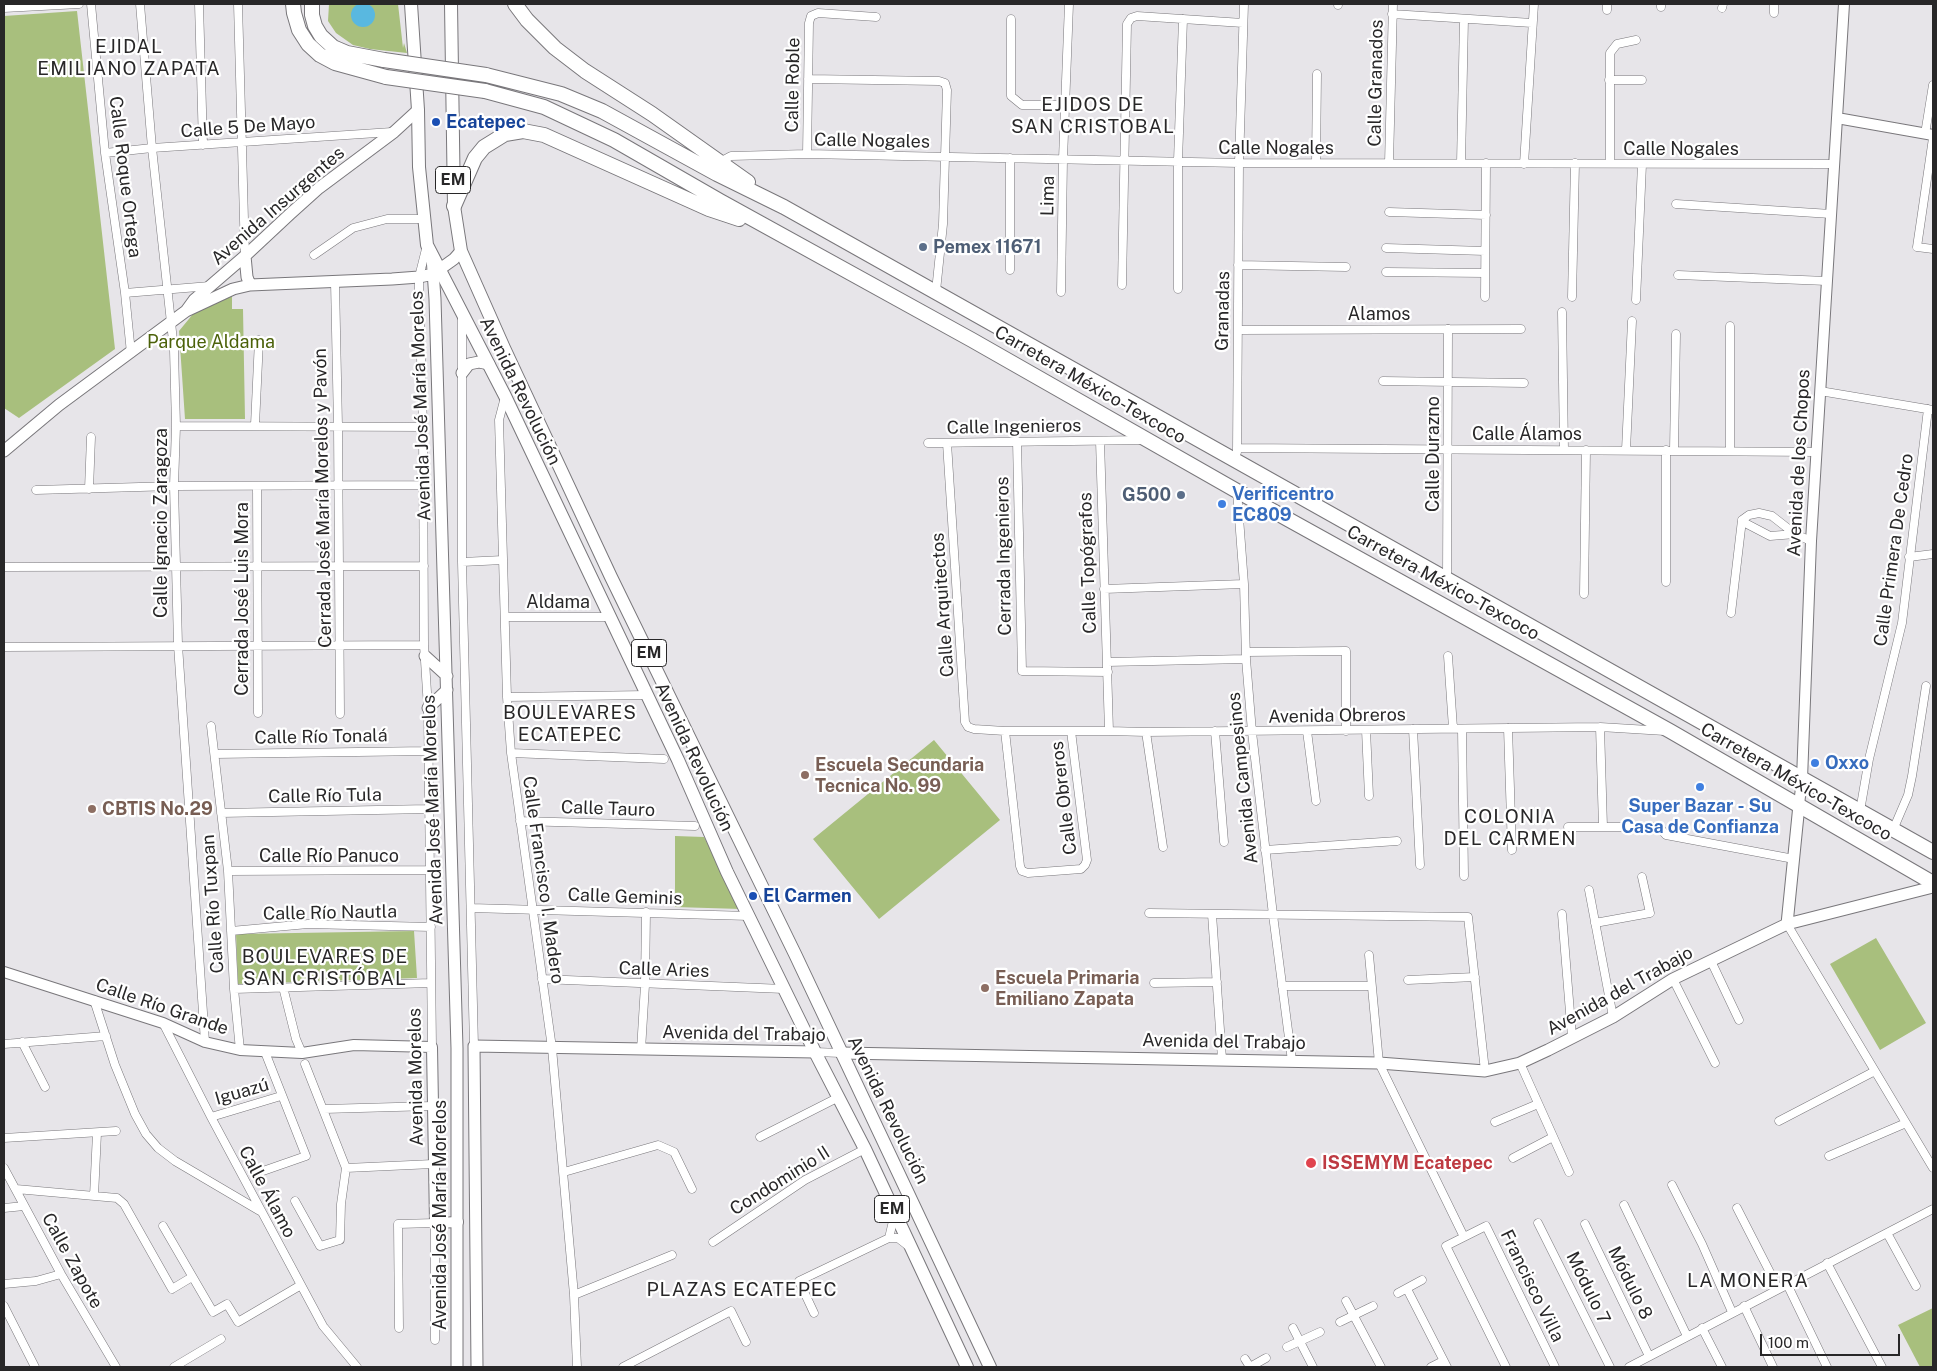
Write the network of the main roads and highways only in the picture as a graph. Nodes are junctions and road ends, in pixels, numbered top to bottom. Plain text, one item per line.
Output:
1 (293, 4) edge
2 (312, 4) edge
3 (410, 4) edge
4 (451, 4) edge
5 (515, 4) edge
6 (418, 110) junction
7 (454, 206) junction
8 (784, 207) junction
9 (777, 231) junction
10 (461, 251) junction
11 (245, 256) junction
12 (437, 271) junction
13 (250, 285) junction
14 (186, 311) junction
15 (489, 364) junction
16 (462, 373) road end
17 (4, 451) edge
18 (424, 651) road end
19 (447, 676) junction
20 (447, 690) junction
21 (428, 708) road end
22 (1799, 805) junction
23 (1933, 852) edge
24 (1933, 883) edge
25 (1933, 887) edge
26 (1787, 924) junction
27 (474, 1046) joint
28 (458, 1048) junction
29 (815, 1052) junction
30 (841, 1053) junction
31 (474, 1105) junction
32 (457, 1367) edge
33 (477, 1367) edge
34 (967, 1367) edge
35 (990, 1367) edge

1 - 9 highway, bridge
2 - 8 highway, bridge
3 - 6 main road, Avenida Revolución / EM
4 - 7 main road, Avenida Revolución / EM
5 - 8 highway
6 - 11 main road, Avenida Insurgentes
6 - 12 main road, Avenida Revolución / EM
7 - 9 highway
7 - 10 main road, Avenida Revolución / EM
8 - 23 highway, Carretera México-Texcoco
9 - 22 highway, Carretera México-Texcoco
10 - 12 main road, Avenida Insurgentes
10 - 30 main road, Avenida Revolución / EM
11 - 13 main road
11 - 14 main road, Avenida Insurgentes
12 - 13 main road, Avenida Insurgentes
12 - 15 main road, Avenida Revolución / EM
12 - 19 main road, Avenida José María Morelos
13 - 14 main road, Avenida Insurgentes
14 - 17 main road, Avenida Insurgentes
15 - 16 main road
15 - 29 main road, Avenida Revolución / EM
18 - 19 main road
19 - 20 main road, Avenida José María Morelos
20 - 21 main road
20 - 28 main road, Avenida José María Morelos
22 - 24 highway, Carretera México-Texcoco
22 - 26 main road, Avenida de los Chopos
25 - 26 main road, Avenida del Trabajo
26 - 30 main road, Avenida del Trabajo
27 - 29 main road, Avenida del Trabajo
27 - 31 main road, Avenida José María Morelos
28 - 31 main road
28 - 32 main road, Avenida José María Morelos
29 - 34 main road, Avenida Revolución / EM
30 - 35 main road, Avenida Revolución / EM
31 - 33 main road, Avenida José María Morelos

